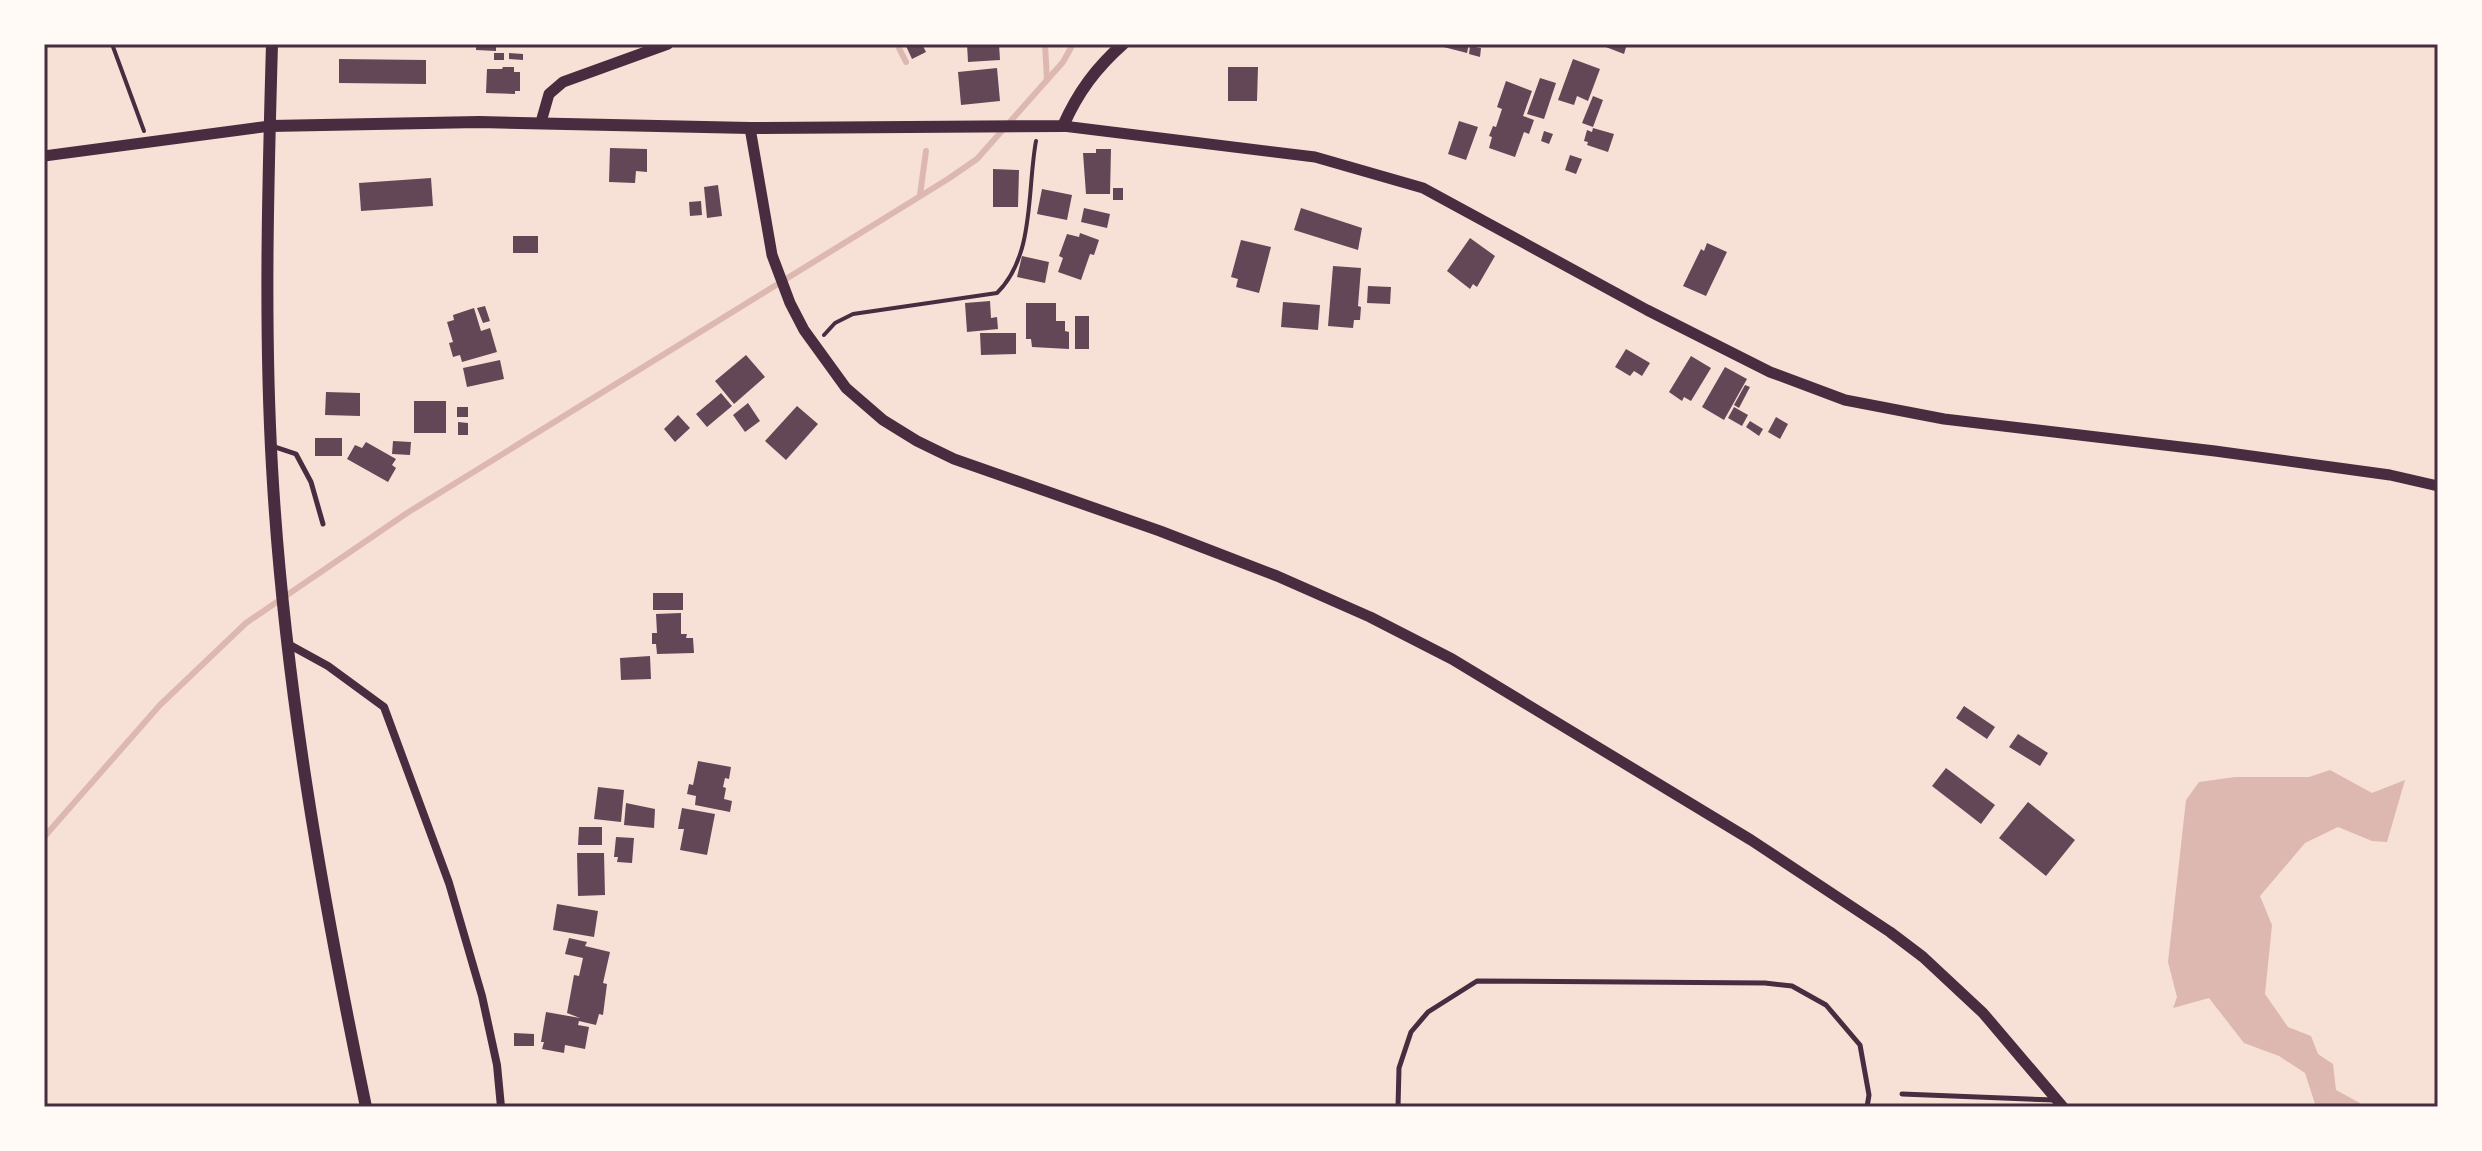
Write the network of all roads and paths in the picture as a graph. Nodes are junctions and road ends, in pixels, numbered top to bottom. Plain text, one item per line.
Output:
1 (112, 44) edge
2 (272, 44) edge
3 (668, 44) edge
4 (1123, 44) edge
5 (541, 122) junction
6 (270, 126) junction
7 (1063, 126) junction
8 (1041, 127) junction
9 (750, 128) junction
10 (147, 140) junction
11 (44, 156) edge
12 (814, 344) junction
13 (271, 446) junction
14 (2438, 486) edge
15 (323, 524) dead end
16 (288, 644) junction
17 (1902, 1094) dead end
18 (2061, 1104) edge
19 (366, 1107) edge
20 (501, 1107) edge
21 (1398, 1107) edge
22 (1867, 1107) edge

1 - 10 path
2 - 6 main road
3 - 5 street
4 - 7 main road
5 - 6 main road
5 - 9 main road
6 - 10 street
6 - 13 main road
7 - 8 main road
7 - 14 street
8 - 9 main road
8 - 12 path
9 - 12 street
10 - 11 street
12 - 18 street
13 - 15 lane
13 - 16 main road
16 - 19 main road
16 - 20 street
17 - 18 lane
21 - 22 lane

